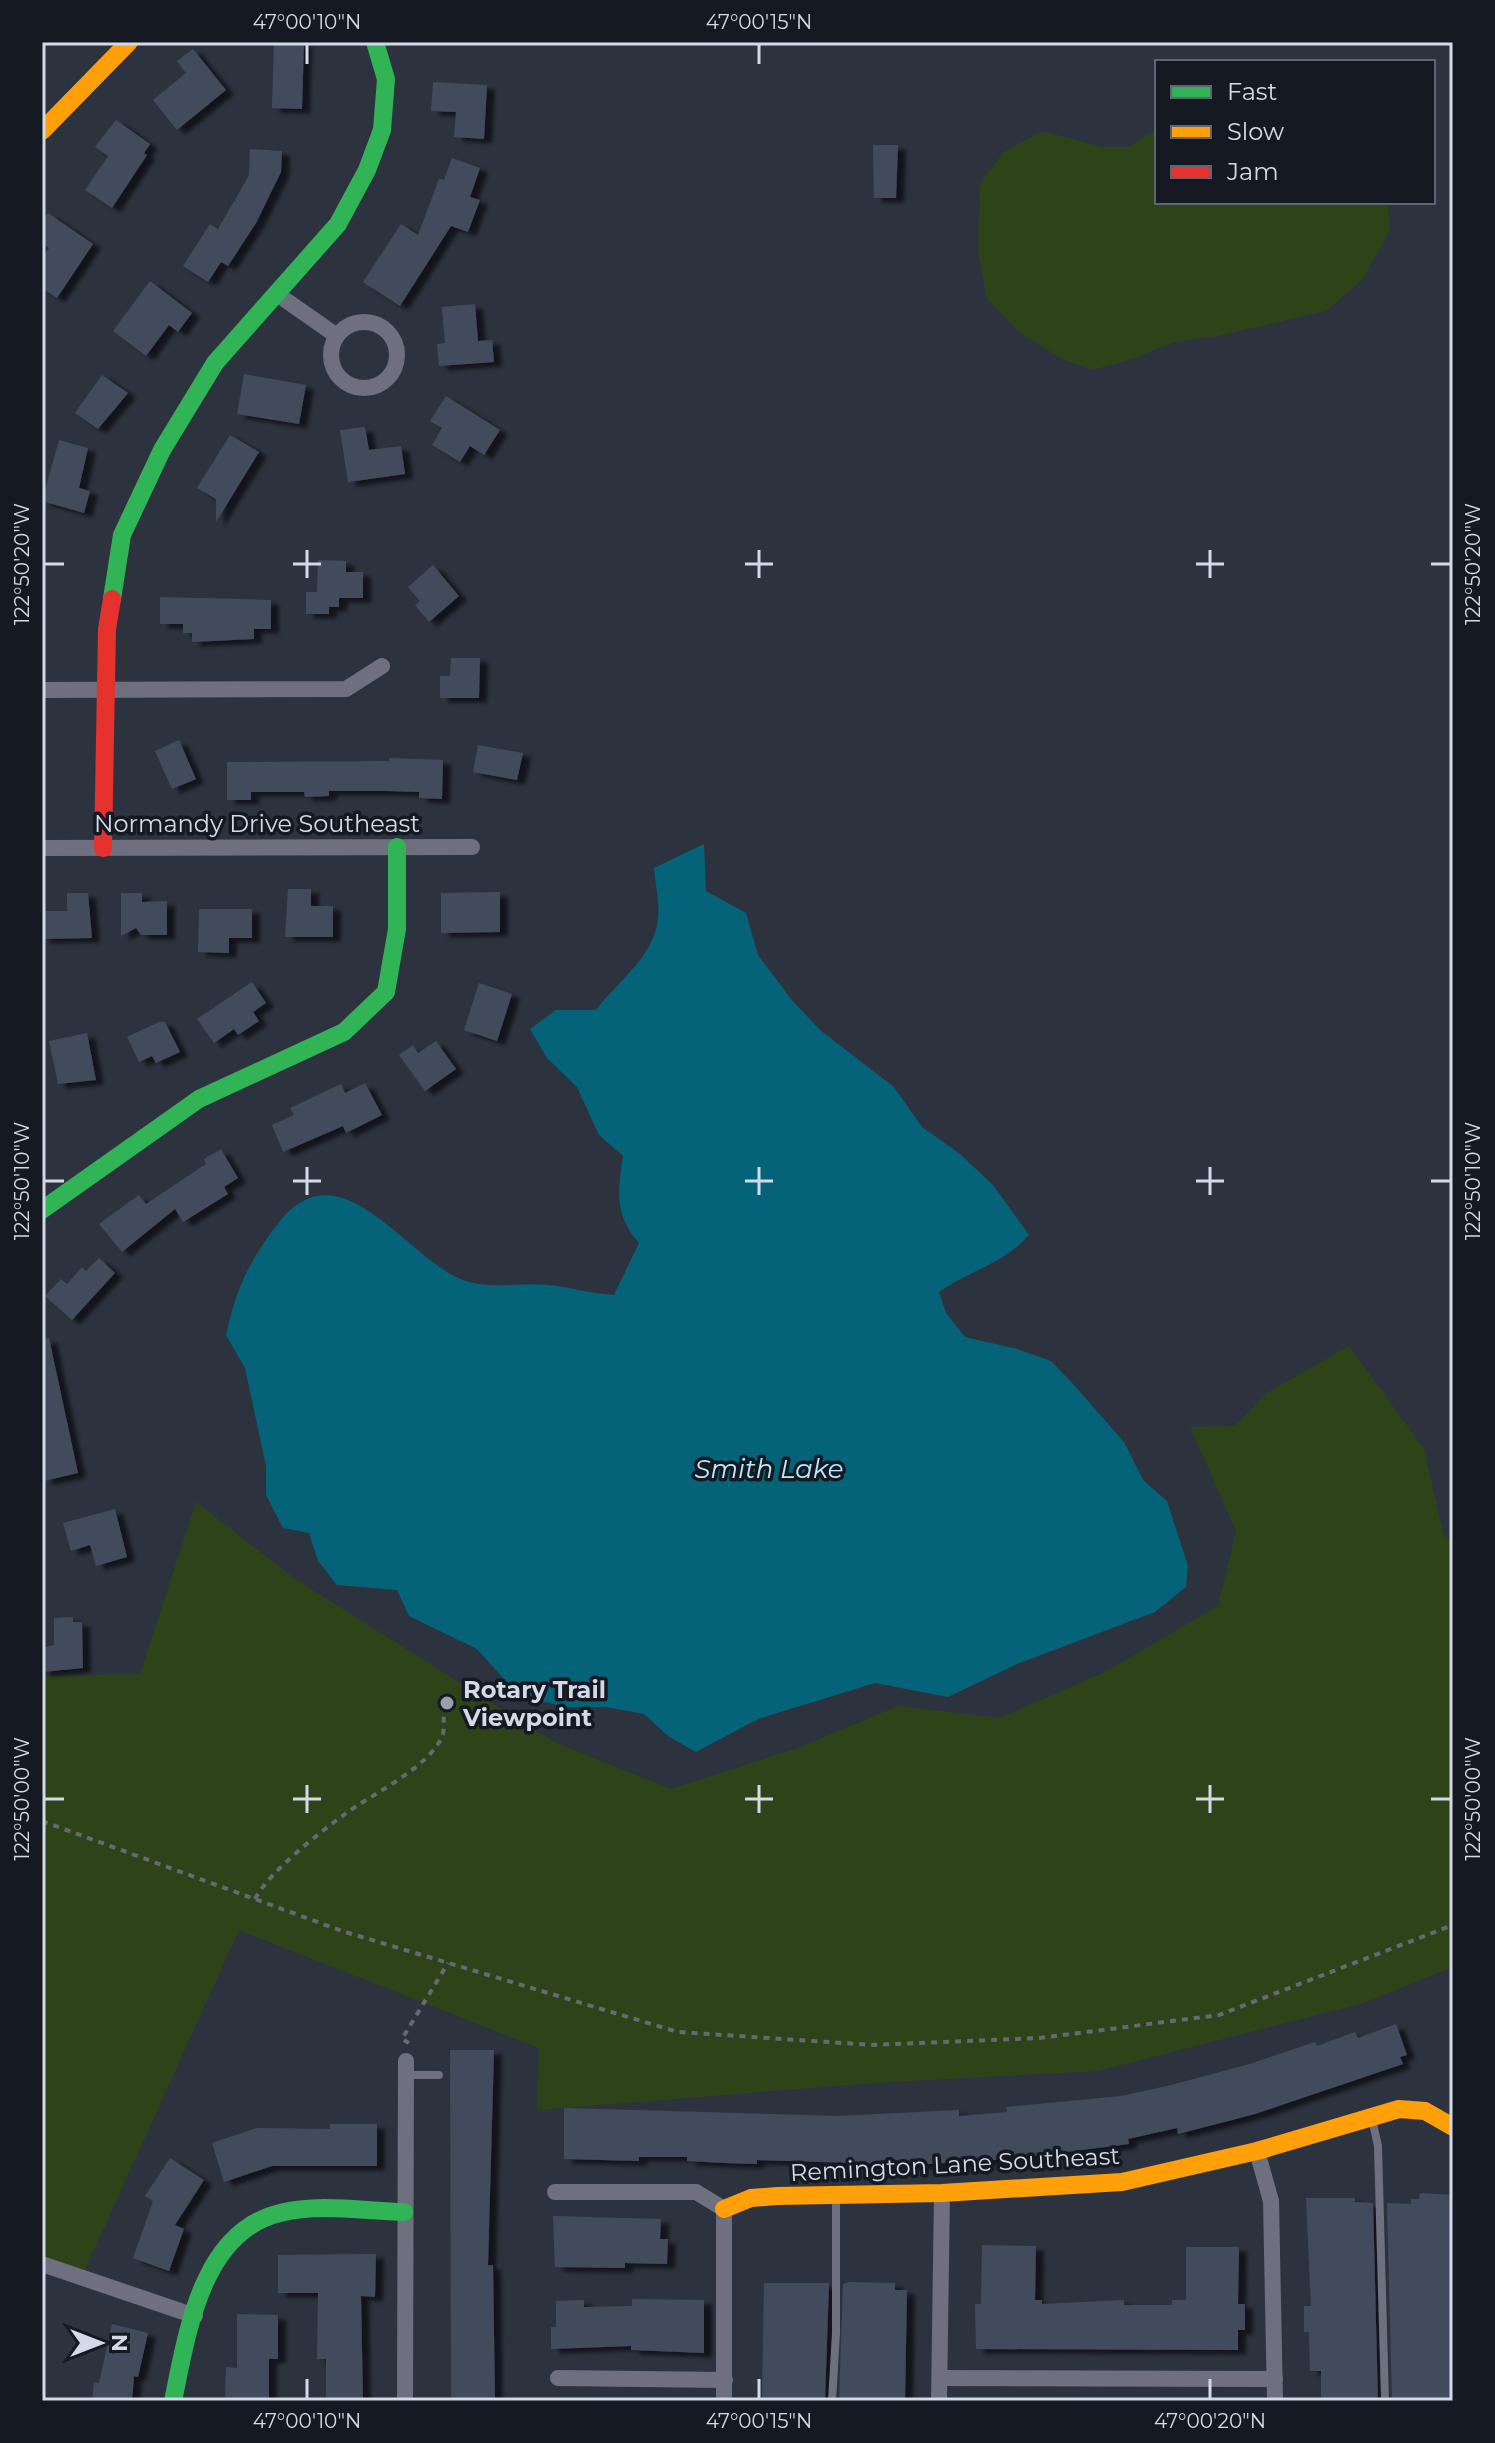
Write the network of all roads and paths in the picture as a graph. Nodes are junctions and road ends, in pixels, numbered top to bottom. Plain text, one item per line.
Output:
1 (129, 42) edge
2 (375, 42) edge
3 (42, 131) edge
4 (277, 294) junction
5 (337, 336) junction
6 (382, 666) dead end
7 (42, 690) edge
8 (106, 690) junction
9 (397, 847) junction
10 (472, 847) dead end
11 (42, 848) edge
12 (103, 848) junction
13 (42, 1210) edge
14 (444, 1712) dead end
15 (42, 1821) edge
16 (255, 1899) junction
17 (1453, 1925) edge
18 (448, 1963) junction
19 (402, 2039) dead end
20 (406, 2068) joint
21 (439, 2075) dead end
22 (1372, 2118) junction
23 (1450, 2124) edge
24 (1257, 2151) junction
25 (555, 2192) dead end
26 (942, 2193) junction
27 (836, 2197) junction
28 (724, 2209) junction
29 (404, 2212) junction
30 (42, 2264) edge
31 (195, 2316) junction
32 (558, 2378) dead end
33 (940, 2378) junction
34 (1275, 2379) junction
35 (725, 2380) junction
36 (173, 2401) edge
37 (405, 2401) edge
38 (724, 2401) edge
39 (832, 2401) edge
40 (939, 2401) edge
41 (1275, 2401) edge
42 (1385, 2401) edge

1 - 3 street
2 - 4 street
4 - 5 street
4 - 8 street
5 - 5 street
6 - 8 street
7 - 8 street
8 - 12 street
9 - 10 street, Normandy Drive Southeast
9 - 12 street, Normandy Drive Southeast
9 - 13 street
11 - 12 street, Normandy Drive Southeast
14 - 16 path
15 - 16 path
16 - 18 path
17 - 18 path
18 - 19 path
20 - 21 lane
20 - 29 street
22 - 23 street, Remington Lane Southeast
22 - 24 street, Remington Lane Southeast
22 - 42 lane
24 - 26 street, Remington Lane Southeast
24 - 34 street
25 - 28 street
26 - 27 street, Remington Lane Southeast
26 - 33 street
27 - 28 street, Remington Lane Southeast
27 - 39 lane
28 - 35 street
29 - 31 street
29 - 37 street
30 - 31 street
31 - 36 street
32 - 35 street
33 - 34 street
33 - 40 street
34 - 41 street
35 - 38 street

